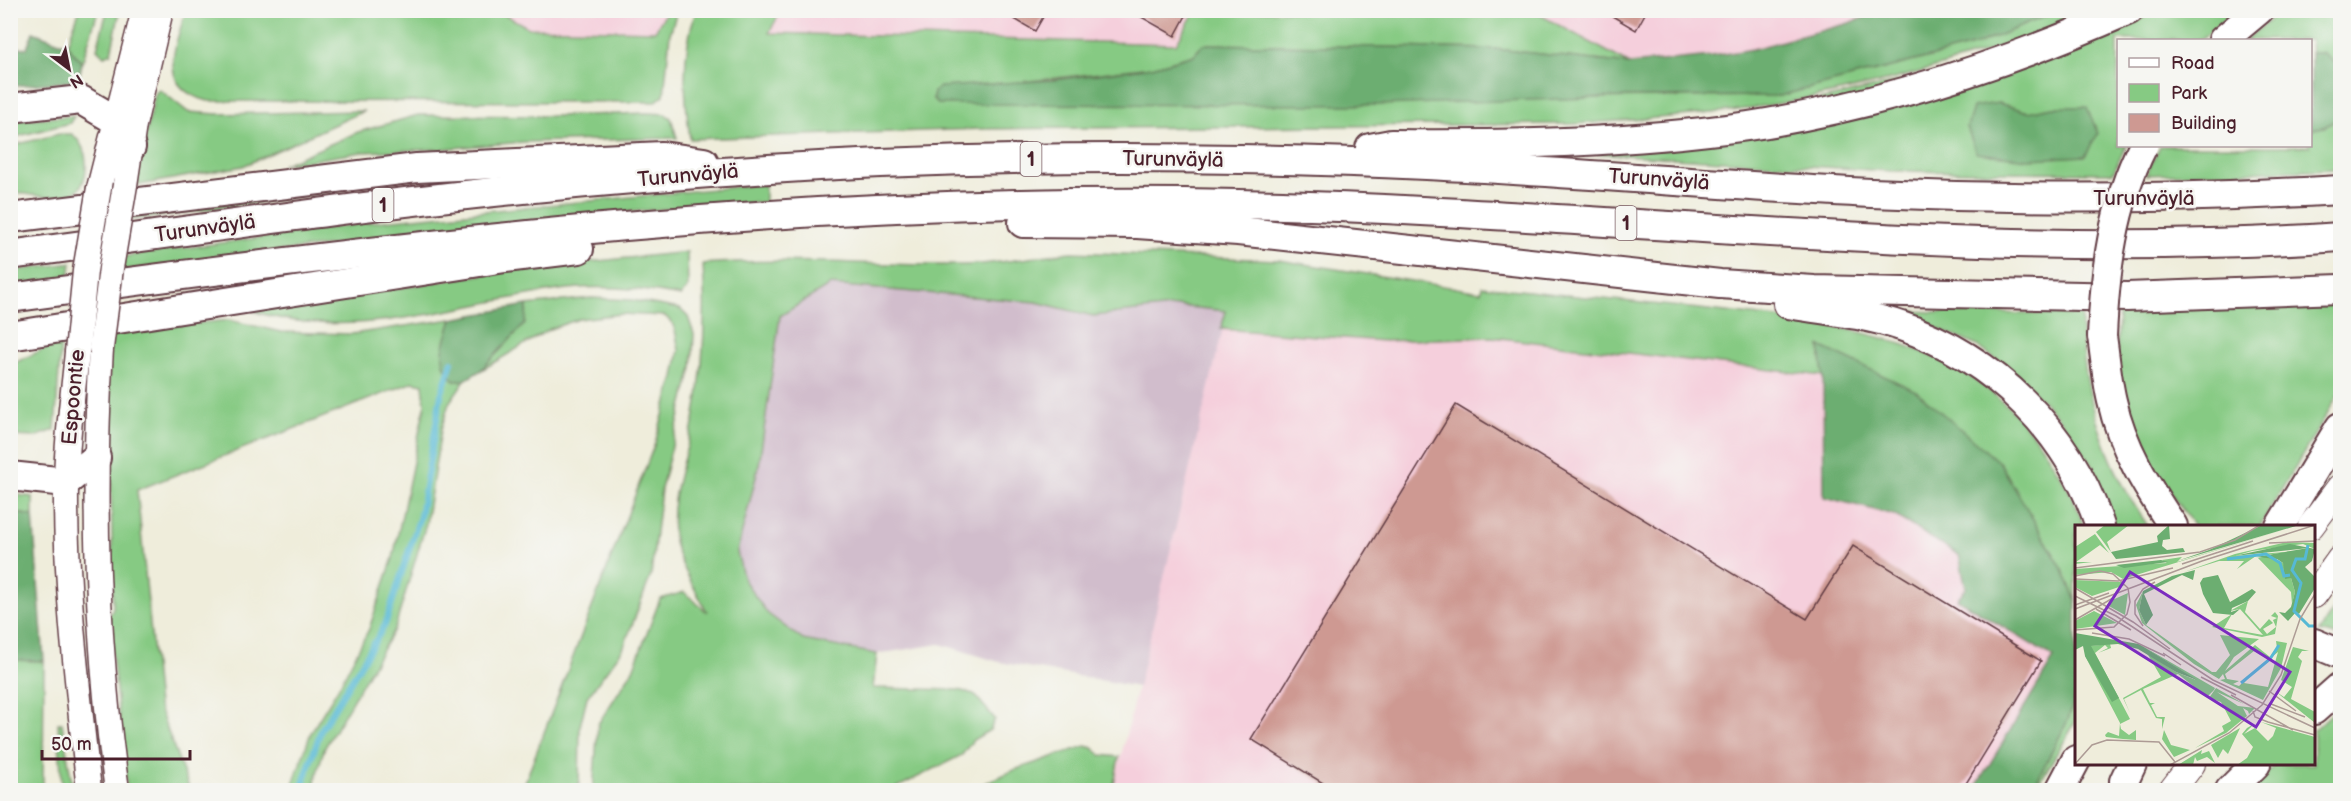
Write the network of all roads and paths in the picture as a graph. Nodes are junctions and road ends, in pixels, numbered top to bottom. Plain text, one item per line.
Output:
1 (144, 10) edge
2 (161, 10) edge
3 (2129, 10) edge
4 (2259, 10) edge
5 (2224, 39) edge
6 (10, 108) edge
7 (115, 120) junction
8 (130, 147) junction
9 (2143, 147) edge
10 (1306, 160) junction
11 (757, 169) junction
12 (2340, 190) edge
13 (912, 207) junction
14 (764, 215) junction
15 (10, 218) edge
16 (2340, 237) edge
17 (10, 255) edge
18 (1720, 284) junction
19 (2340, 289) edge
20 (10, 298) edge
21 (10, 336) edge
22 (2340, 427) edge
23 (96, 458) junction
24 (10, 476) edge
25 (66, 482) junction
26 (2340, 487) edge
27 (2100, 525) edge
28 (2172, 525) edge
29 (2281, 525) edge
30 (2312, 525) edge
31 (2340, 559) edge
32 (2316, 592) edge
33 (2315, 644) edge
34 (2340, 654) edge
35 (2340, 687) edge
36 (2315, 708) edge
37 (2075, 761) edge
38 (2191, 765) edge
39 (2255, 765) edge
40 (89, 790) edge
41 (117, 790) edge
42 (2060, 790) edge
43 (2172, 790) edge
44 (2230, 790) edge

1 - 7 main road, Espoontie
2 - 8 main road, Espoontie
3 - 10 highway
4 - 5 highway
6 - 7 highway
7 - 8 highway
7 - 25 main road, Espoontie, bridge
8 - 23 main road, Espoontie, bridge
9 - 28 highway, bridge
10 - 11 highway, Turunväylä / 1
10 - 12 highway, Turunväylä / 1
11 - 15 highway
11 - 17 highway, Turunväylä / 1
13 - 14 highway, Turunväylä / 1
13 - 16 highway, Turunväylä / 1
13 - 18 highway
14 - 20 highway, Turunväylä / 1
14 - 21 highway
18 - 19 highway
18 - 27 highway
22 - 29 highway
23 - 25 highway
23 - 41 main road, Espoontie
24 - 25 highway
25 - 40 main road, Espoontie
26 - 30 highway
31 - 32 highway
33 - 34 highway
35 - 36 highway
37 - 42 highway
38 - 43 highway
39 - 44 highway

